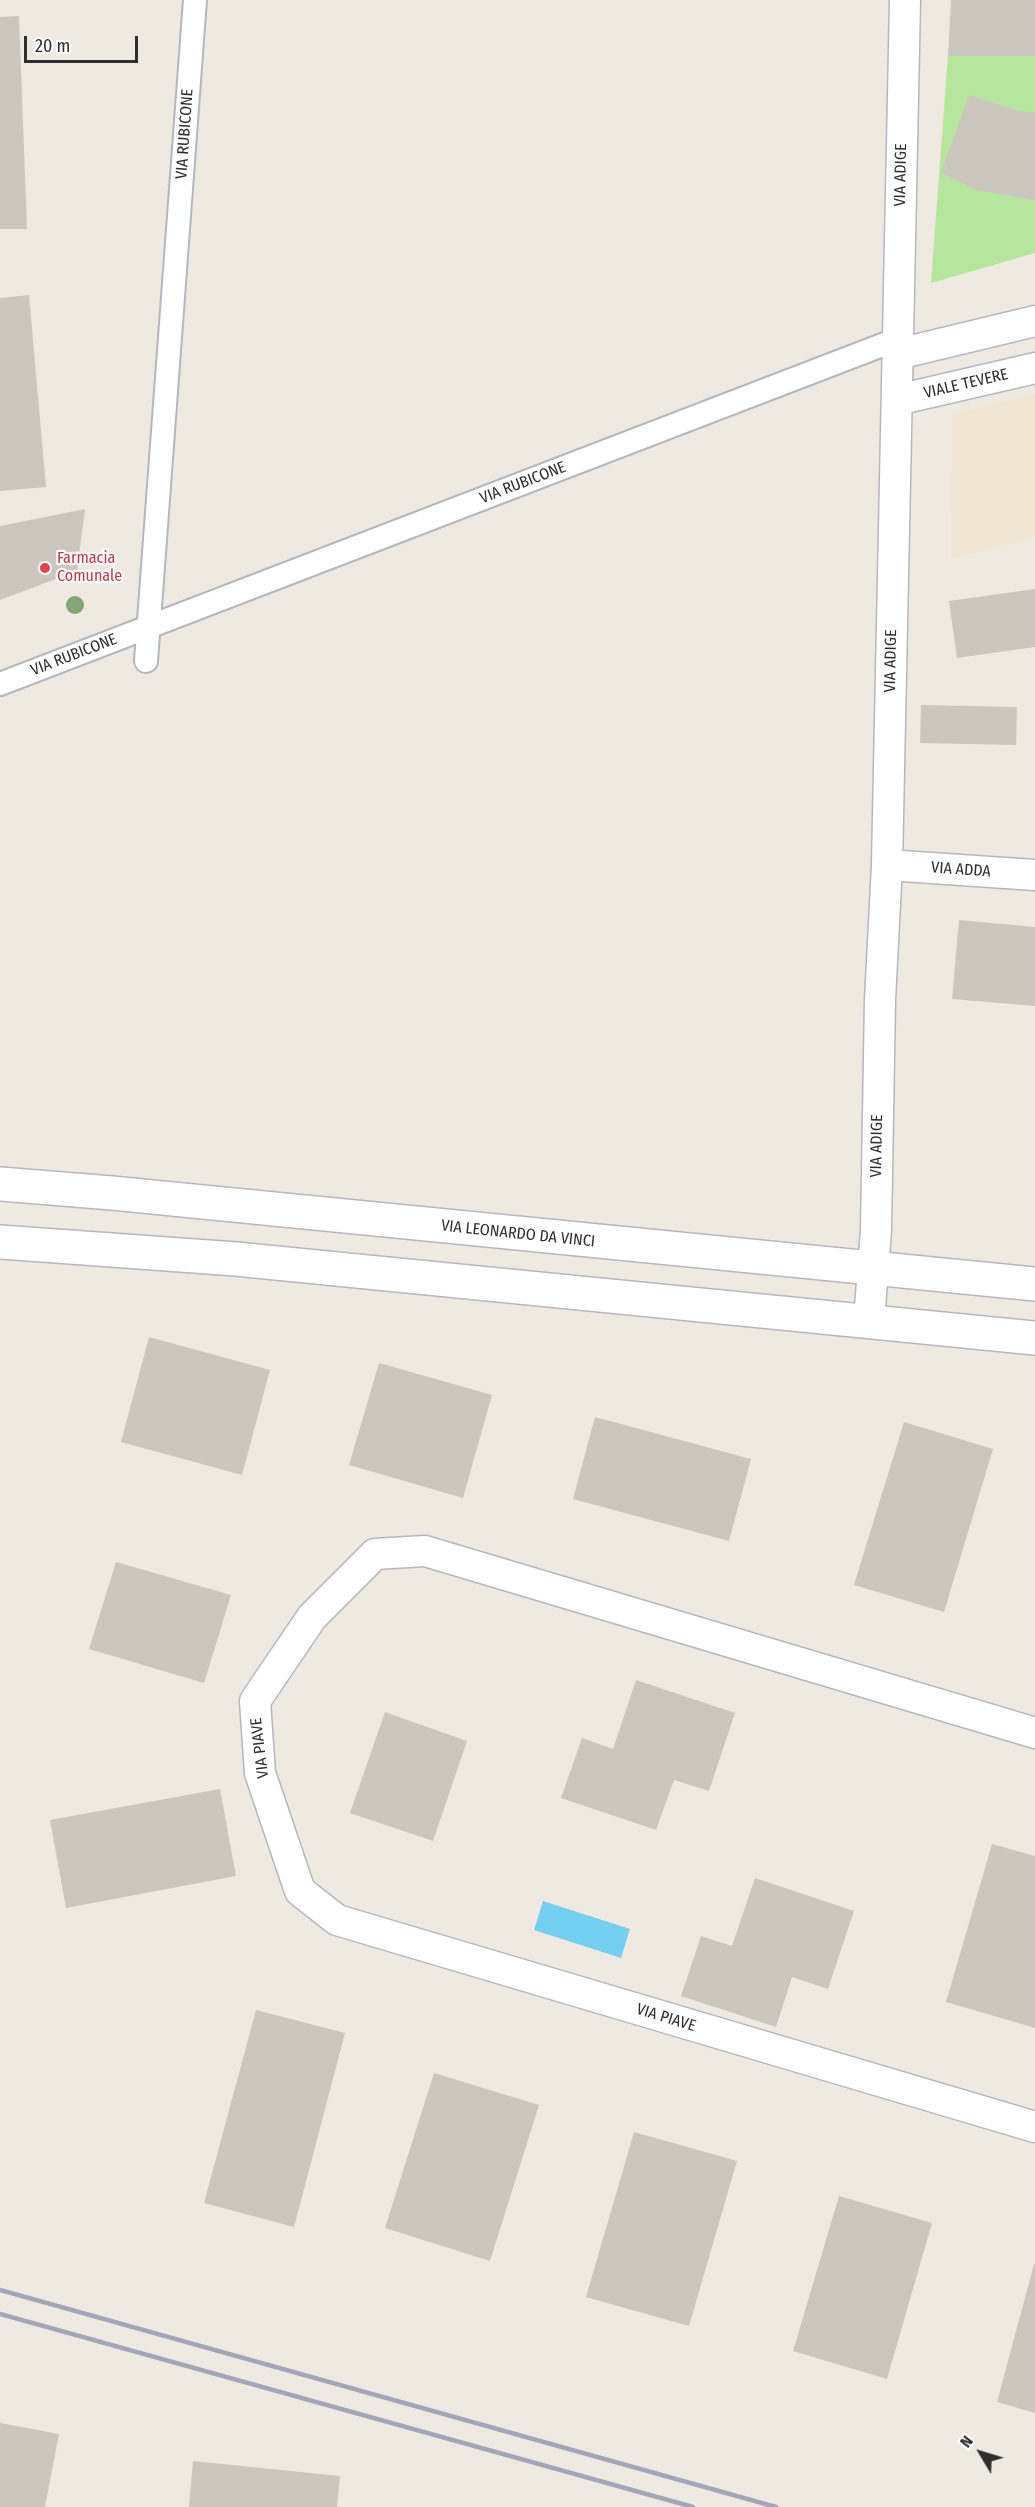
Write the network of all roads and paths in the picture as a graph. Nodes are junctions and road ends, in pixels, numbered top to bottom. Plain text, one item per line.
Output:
1 (195, 0) edge
2 (905, 0) edge
3 (1035, 321) edge
4 (898, 346) junction
5 (1035, 368) edge
6 (897, 400) junction
7 (148, 627) junction
8 (146, 661) dead end
9 (0, 684) edge
10 (887, 865) junction
11 (1035, 875) edge
12 (0, 1184) edge
13 (0, 1242) edge
14 (873, 1270) junction
15 (1035, 1284) edge
16 (869, 1321) junction
17 (1035, 1338) edge
18 (1035, 1733) edge
19 (1035, 2127) edge

1 - 7 street, VIA RUBICONE
2 - 4 street, VIA ADIGE
3 - 4 street
4 - 6 street, VIA ADIGE
4 - 7 street, VIA RUBICONE
5 - 6 street, VIALE TEVERE
6 - 10 street, VIA ADIGE
7 - 8 street, VIA RUBICONE
7 - 9 street, VIA RUBICONE
10 - 11 street, VIA ADDA
10 - 14 street, VIA ADIGE
12 - 14 street, VIA LEONARDO DA VINCI
13 - 16 street
14 - 15 street, VIA LEONARDO DA VINCI
14 - 16 street, VIA ADIGE
16 - 17 street
18 - 19 street, VIA PIAVE

